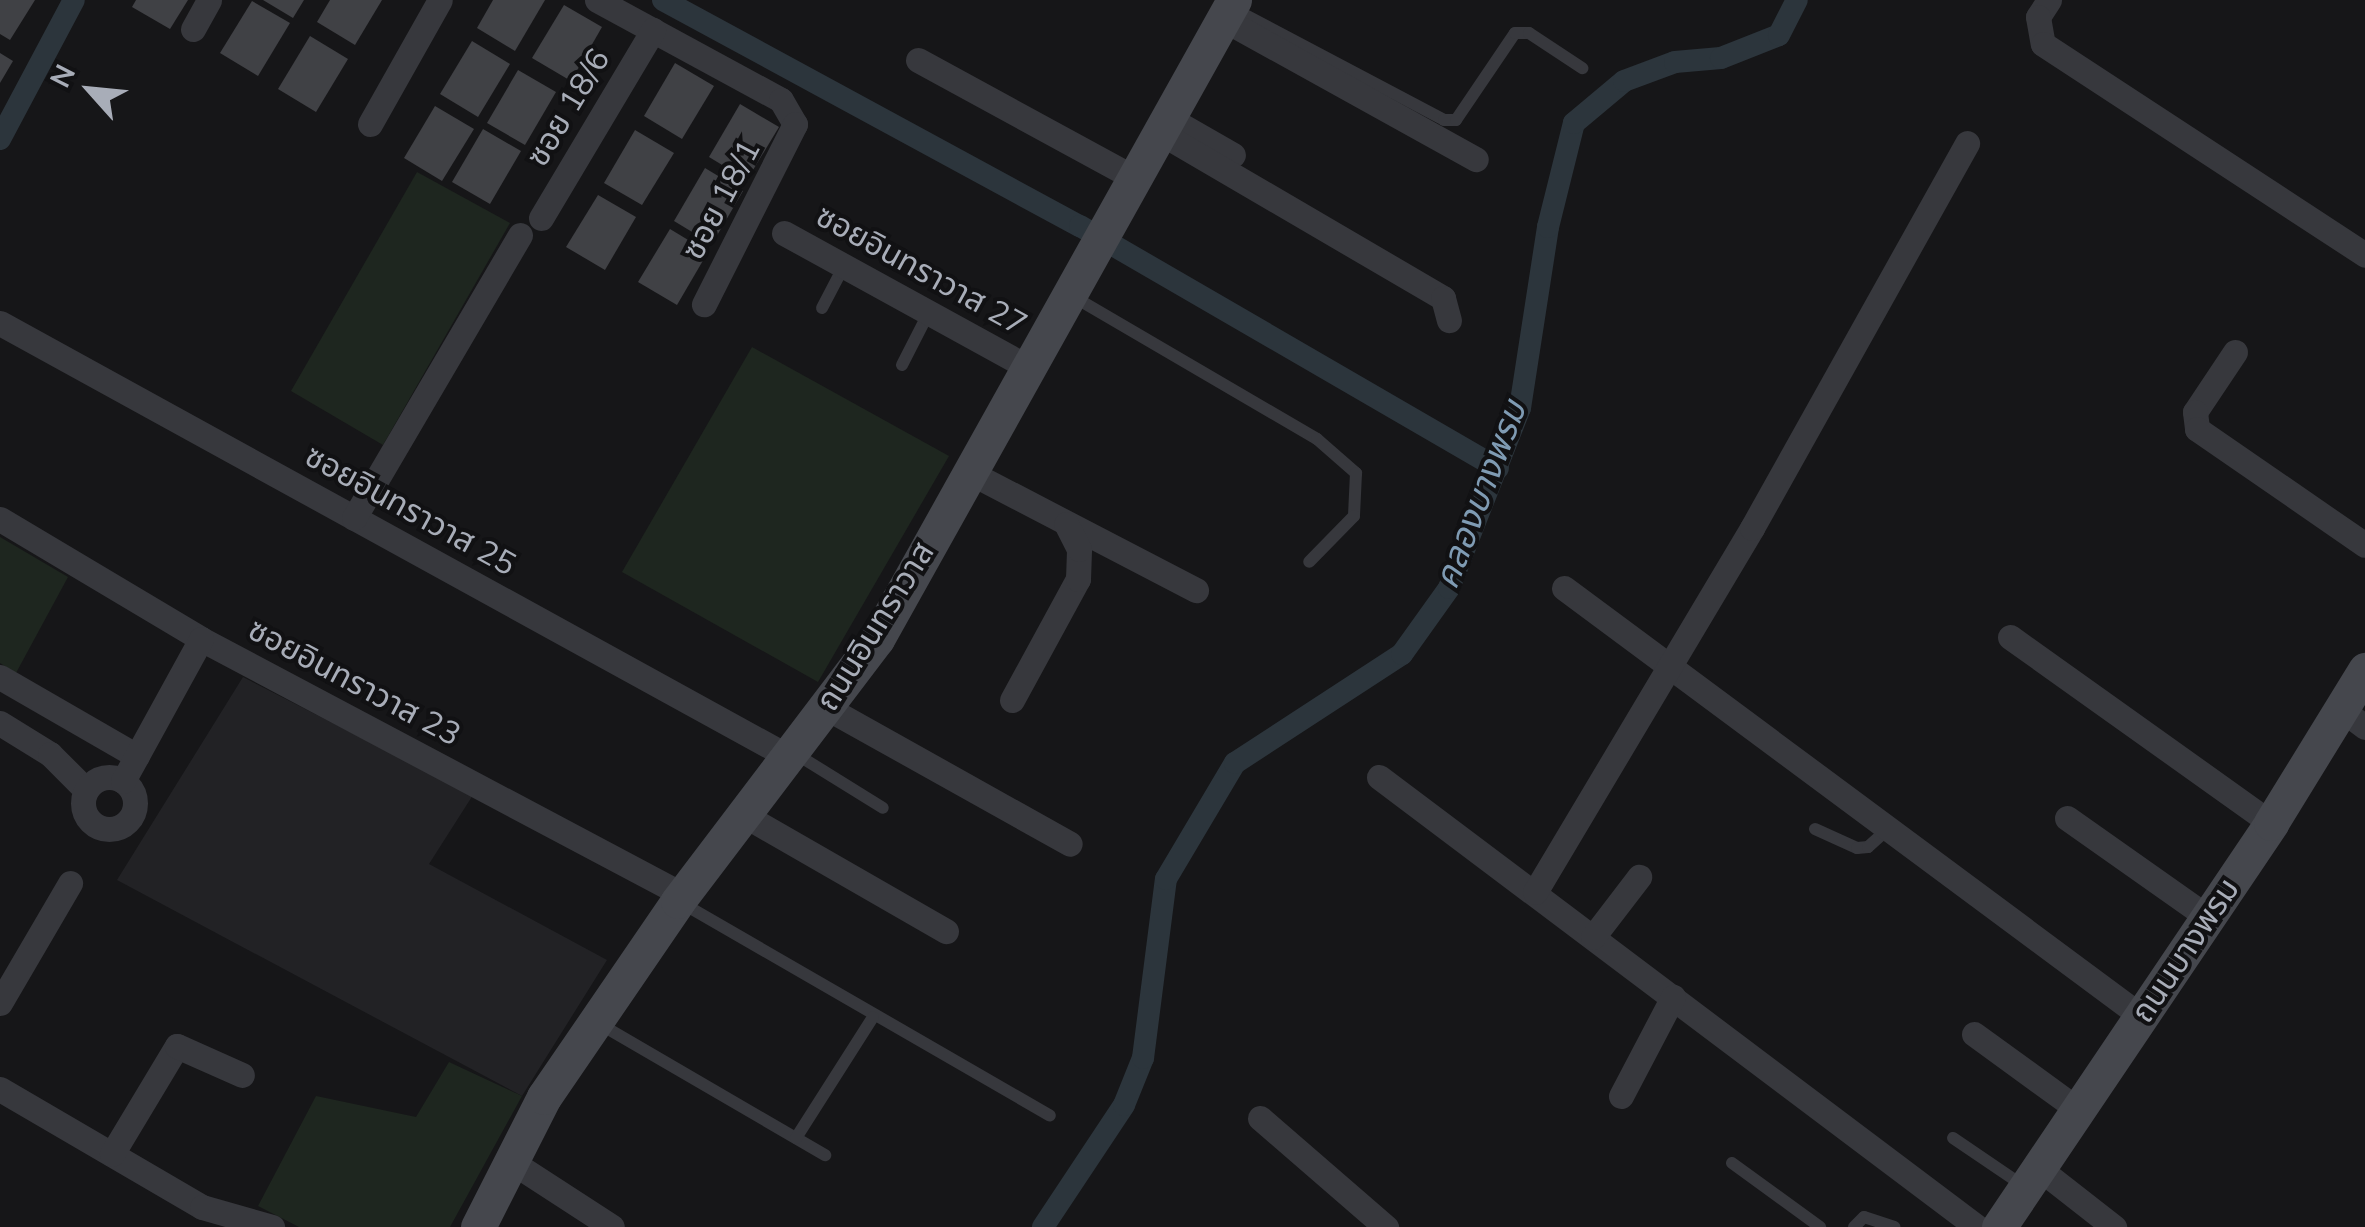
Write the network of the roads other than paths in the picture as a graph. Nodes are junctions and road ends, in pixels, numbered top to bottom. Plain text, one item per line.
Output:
1 (209, 0) edge
2 (440, 0) edge
3 (596, 0) edge
4 (2050, 0) edge
5 (1229, 8) edge
6 (193, 30) dead end
7 (654, 30) junction
8 (918, 60) dead end
9 (1582, 68) dead end
10 (370, 124) dead end
11 (1163, 125) junction
12 (1967, 144) dead end
13 (1476, 159) dead end
14 (1133, 177) junction
15 (784, 233) dead end
16 (2365, 255) edge
17 (844, 266) junction
18 (1428, 268) dead end
19 (1068, 294) junction
20 (704, 304) dead end
21 (822, 308) dead end
22 (929, 312) junction
23 (1450, 320) dead end
24 (0, 323) edge
25 (2235, 352) dead end
26 (902, 365) dead end
27 (1028, 366) junction
28 (969, 472) junction
29 (0, 518) edge
30 (354, 518) junction
31 (1066, 524) junction
32 (2365, 544) edge
33 (1309, 562) dead end
34 (1564, 588) dead end
35 (1196, 590) dead end
36 (2010, 636) dead end
37 (201, 639) junction
38 (1666, 668) junction
39 (2365, 670) edge
40 (0, 677) edge
41 (1012, 700) dead end
42 (828, 708) junction
43 (2353, 718) edge
44 (0, 723) edge
45 (791, 754) junction
46 (137, 756) junction
47 (1379, 777) dead end
48 (123, 781) junction
49 (86, 790) junction
50 (883, 808) dead end
51 (744, 816) junction
52 (2067, 818) dead end
53 (2271, 823) junction
54 (1815, 828) dead end
55 (1887, 830) junction
56 (1070, 844) dead end
57 (1638, 877) dead end
58 (70, 883) dead end
59 (1536, 892) junction
60 (680, 898) junction
61 (2209, 918) junction
62 (946, 930) dead end
63 (1593, 937) junction
64 (1673, 996) junction
65 (0, 1003) edge
66 (873, 1016) junction
67 (2142, 1017) junction
68 (596, 1022) junction
69 (1974, 1034) dead end
70 (242, 1075) dead end
71 (0, 1089) edge
72 (1621, 1096) dead end
73 (2080, 1111) junction
74 (1050, 1116) dead end
75 (1260, 1118) dead end
76 (796, 1138) junction
77 (1953, 1138) dead end
78 (112, 1154) junction
79 (825, 1155) dead end
80 (512, 1162) junction
81 (1732, 1164) dead end
82 (2034, 1180) junction
83 (272, 1227) edge
84 (478, 1227) edge
85 (612, 1227) edge
86 (1386, 1227) edge
87 (1820, 1227) edge
88 (1854, 1227) edge
89 (1894, 1227) edge
90 (1977, 1227) edge
91 (2000, 1227) edge
92 (2114, 1227) edge

1 - 6 street
2 - 10 street
3 - 7 street, ซอย 18/1
4 - 16 street
5 - 9 lane
5 - 11 street, ถนนอินทราวาส
5 - 13 street
7 - 20 street, ซอย 18/1
7 - 30 street, ซอย 18/6
8 - 14 street
11 - 14 street, ถนนอินทราวาส
11 - 18 street
11 - 23 street
12 - 38 street
14 - 19 street, ถนนอินทราวาส
15 - 17 street, ซอยอินทราวาส 27
17 - 21 lane
17 - 22 street, ซอยอินทราวาส 27
19 - 27 street, ถนนอินทราวาส
19 - 33 lane
22 - 26 lane
22 - 27 street, ซอยอินทราวาส 27
24 - 30 street, ซอยอินทราวาส 25
25 - 32 street
27 - 28 street, ถนนอินทราวาส
28 - 31 street
28 - 42 street, ถนนอินทราวาส
29 - 37 street, ซอยอินทราวาส 23
30 - 45 street, ซอยอินทราวาส 25
31 - 35 street
31 - 41 street
34 - 38 street
36 - 53 street
37 - 46 street
37 - 60 street, ซอยอินทราวาส 23
38 - 55 street
38 - 59 street
39 - 43 street, ถนนบางพรม
40 - 46 street
42 - 45 street, ถนนอินทราวาส
42 - 56 street
43 - 53 street, ถนนบางพรม
44 - 49 street
45 - 50 lane
45 - 51 street, ถนนอินทราวาส
46 - 48 street
47 - 59 street
48 - 49 street
48 - 49 street
51 - 60 street, ถนนอินทราวาส
51 - 62 street
52 - 61 street
53 - 61 street, ถนนบางพรม
54 - 55 lane
55 - 67 street
57 - 63 street
58 - 65 street
59 - 63 street
60 - 66 lane
60 - 68 street, ถนนอินทราวาส
61 - 67 street, ถนนบางพรม
63 - 64 street
64 - 72 street
64 - 90 street
66 - 74 lane
66 - 76 lane
67 - 73 street, ถนนบางพรม
68 - 76 lane
68 - 80 street, ถนนอินทราวาส
69 - 73 street
70 - 78 street
71 - 78 street
73 - 82 street, ถนนบางพรม
75 - 86 street
76 - 79 lane
77 - 82 lane
78 - 83 street
80 - 84 street, ถนนอินทราวาส
80 - 85 street
81 - 87 lane
82 - 91 street, ถนนบางพรม
82 - 92 street
88 - 89 lane

